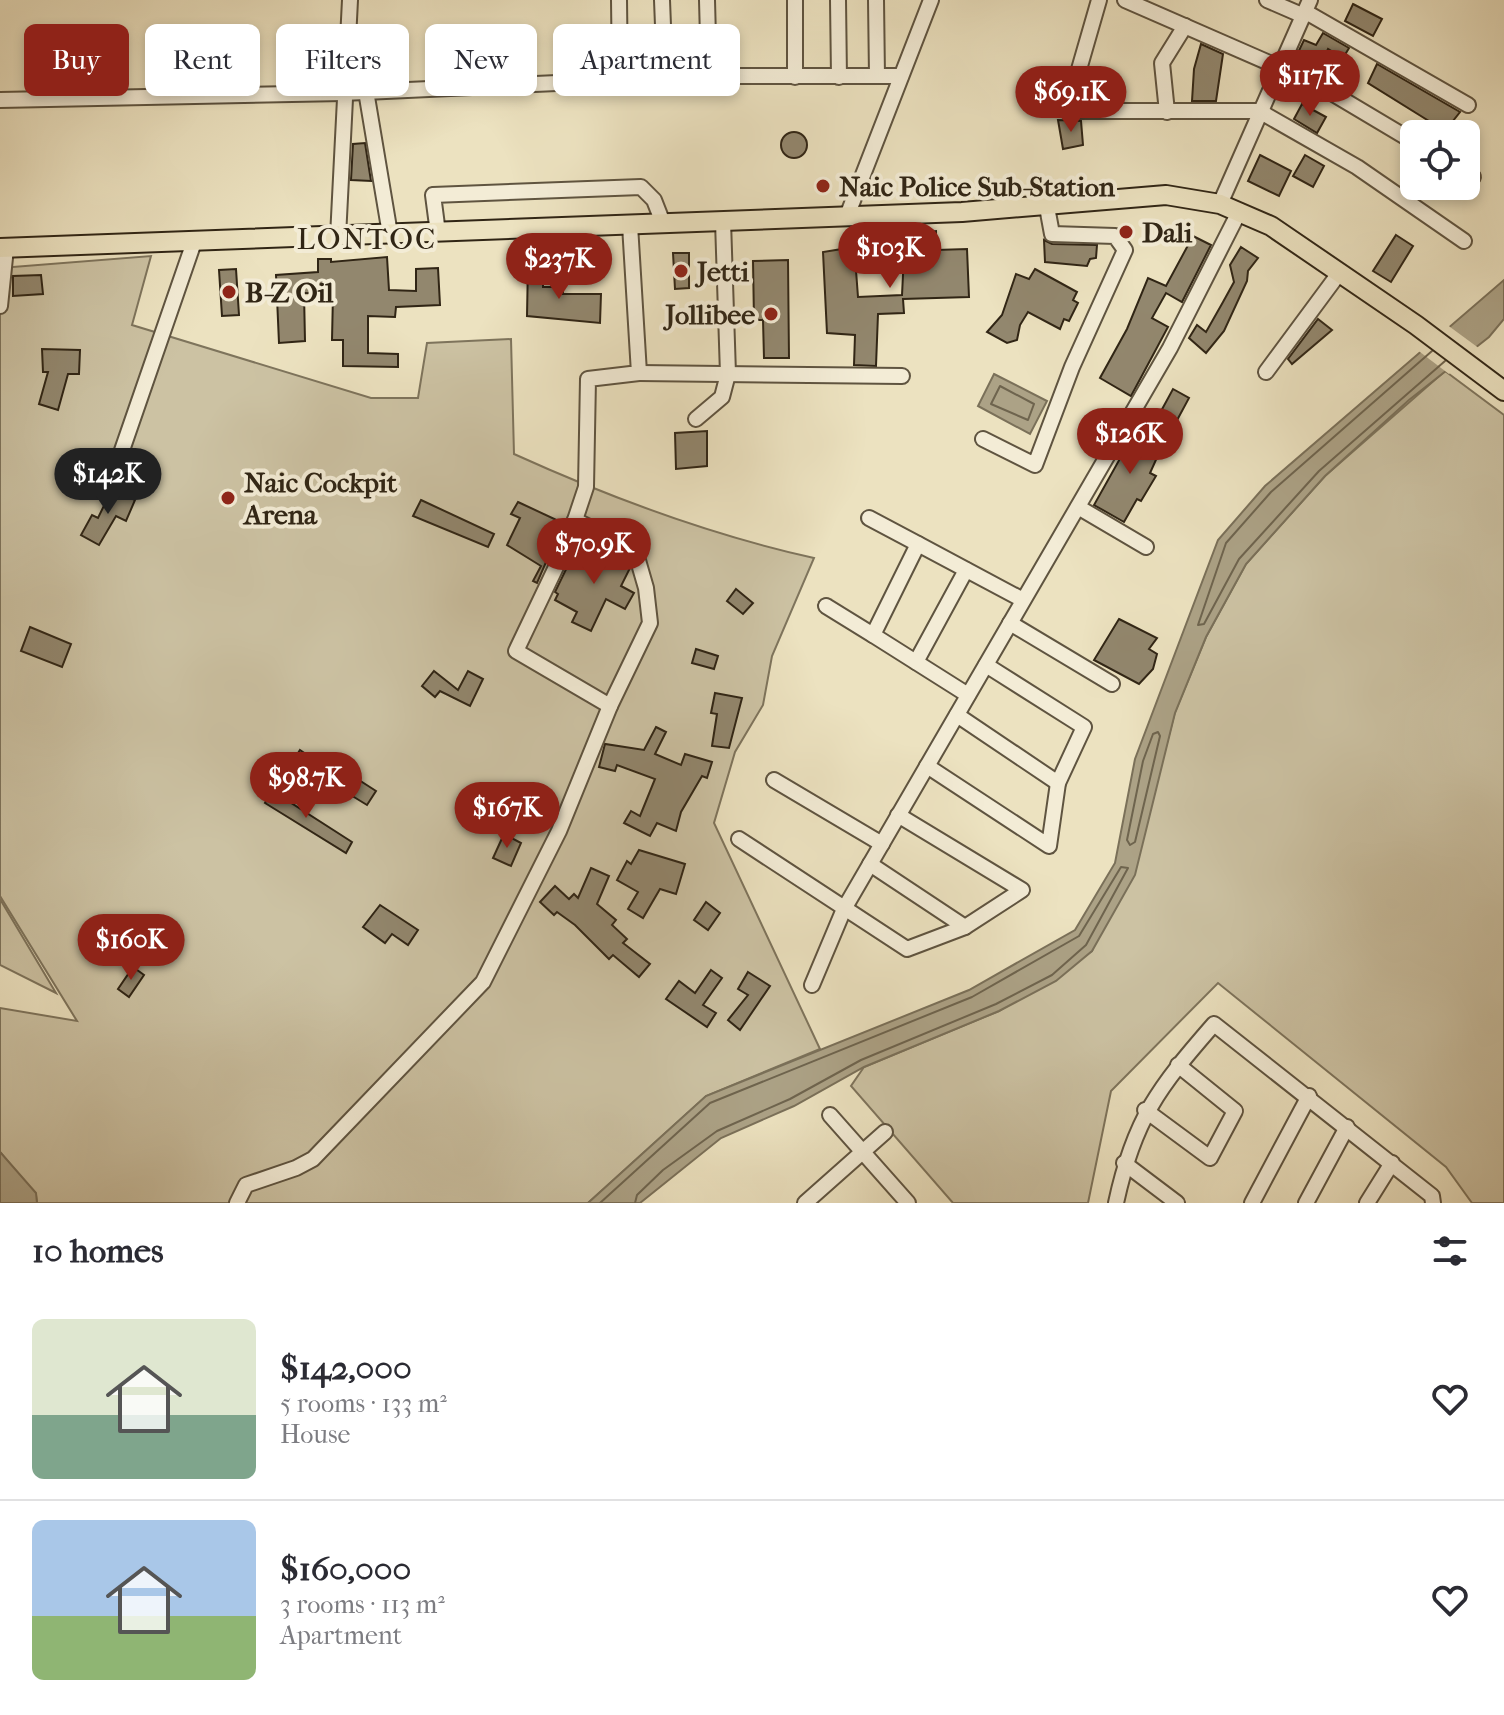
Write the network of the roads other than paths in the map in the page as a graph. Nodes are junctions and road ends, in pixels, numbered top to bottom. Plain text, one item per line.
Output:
1 (350, 0) edge
2 (619, 0) edge
3 (662, 0) edge
4 (707, 0) edge
5 (795, 0) edge
6 (838, 0) edge
7 (876, 0) edge
8 (931, 0) edge
9 (1099, 0) edge
10 (1125, 0) edge
11 (1267, 0) edge
12 (1307, 9) edge
13 (350, 24) edge
14 (619, 24) edge
15 (663, 24) edge
16 (708, 24) edge
17 (1185, 26) junction
18 (1279, 66) junction
19 (740, 76) edge
20 (877, 76) junction
21 (901, 76) junction
22 (795, 77) junction
23 (839, 77) junction
24 (553, 83) edge
25 (409, 89) edge
26 (276, 94) edge
27 (343, 96) edge
28 (367, 96) edge
29 (0, 100) edge
30 (1468, 105) dead end
31 (1259, 111) junction
32 (1167, 112) junction
33 (1400, 134) edge
34 (1220, 204) junction
35 (1047, 207) junction
36 (1239, 212) junction
37 (847, 216) junction
38 (723, 221) junction
39 (663, 223) junction
40 (630, 225) junction
41 (438, 233) junction
42 (390, 234) junction
43 (338, 237) junction
44 (1464, 241) dead end
45 (194, 242) junction
46 (3, 248) edge
47 (1340, 272) junction
48 (0, 306) edge
49 (1266, 372) dead end
50 (639, 373) junction
51 (728, 374) junction
52 (902, 376) dead end
53 (1504, 391) edge
54 (696, 419) dead end
55 (983, 439) dead end
56 (119, 459) dead end
57 (1078, 507) junction
58 (869, 518) dead end
59 (575, 520) junction
60 (918, 544) junction
61 (1146, 547) dead end
62 (966, 570) junction
63 (1023, 600) junction
64 (826, 606) dead end
65 (1010, 623) junction
66 (873, 635) junction
67 (916, 662) junction
68 (986, 665) junction
69 (1112, 684) dead end
70 (968, 695) junction
71 (610, 706) junction
72 (957, 715) junction
73 (927, 766) junction
74 (774, 780) dead end
75 (1058, 783) junction
76 (898, 815) junction
77 (739, 839) dead end
78 (882, 844) junction
79 (870, 864) junction
80 (844, 909) junction
81 (965, 927) junction
82 (812, 985) dead end
83 (1178, 1065) junction
84 (1309, 1096) junction
85 (1145, 1110) junction
86 (830, 1115) dead end
87 (1347, 1127) junction
88 (885, 1132) dead end
89 (863, 1152) junction
90 (1124, 1163) junction
91 (1392, 1163) junction
92 (900, 1201) edge
93 (237, 1203) edge
94 (805, 1203) edge
95 (1116, 1203) edge
96 (1177, 1203) edge
97 (1252, 1203) edge
98 (1306, 1203) edge
99 (1367, 1203) edge
100 (1433, 1203) edge

1 - 13 street
2 - 14 street
3 - 15 street
4 - 16 street
5 - 22 street
6 - 23 street
7 - 20 street
8 - 21 street
9 - 32 street
10 - 17 street
11 - 12 street
12 - 18 street
12 - 30 street
17 - 18 street
17 - 32 street
18 - 31 street
18 - 33 street
19 - 22 street
20 - 21 street
20 - 23 street
21 - 37 street
22 - 23 street
24 - 25 street
26 - 29 street
27 - 43 street
28 - 42 street
31 - 32 street
31 - 34 street
31 - 44 street
34 - 35 main road
34 - 36 main road
35 - 37 main road
35 - 55 street
36 - 47 main road
36 - 57 street
37 - 38 main road
38 - 39 main road
38 - 51 street
39 - 40 main road
39 - 41 street
40 - 41 main road
40 - 50 street
41 - 42 main road
42 - 43 main road
43 - 45 main road
45 - 46 main road
45 - 56 street
46 - 48 street
47 - 49 street
47 - 53 main road
50 - 51 street
50 - 59 street
51 - 52 street
51 - 54 street
57 - 61 street
57 - 63 street
58 - 60 street
59 - 71 street
59 - 71 street
60 - 62 street
60 - 66 street
62 - 63 street
62 - 67 street
63 - 65 street
64 - 66 street
65 - 68 street
65 - 69 street
66 - 67 street
67 - 70 street
68 - 70 street
68 - 75 street
70 - 72 street
71 - 93 street
72 - 73 street
72 - 75 street
73 - 75 street
73 - 76 street
74 - 78 street
76 - 78 street
76 - 81 street
77 - 80 street
78 - 79 street
79 - 80 street
79 - 81 street
80 - 81 street
80 - 82 street
83 - 84 street
83 - 85 street
83 - 85 street
84 - 87 street
84 - 97 street
85 - 90 street
86 - 89 street
87 - 91 street
87 - 98 street
88 - 89 street
89 - 92 street
89 - 94 street
90 - 95 street
90 - 96 street
91 - 99 street
91 - 100 street

